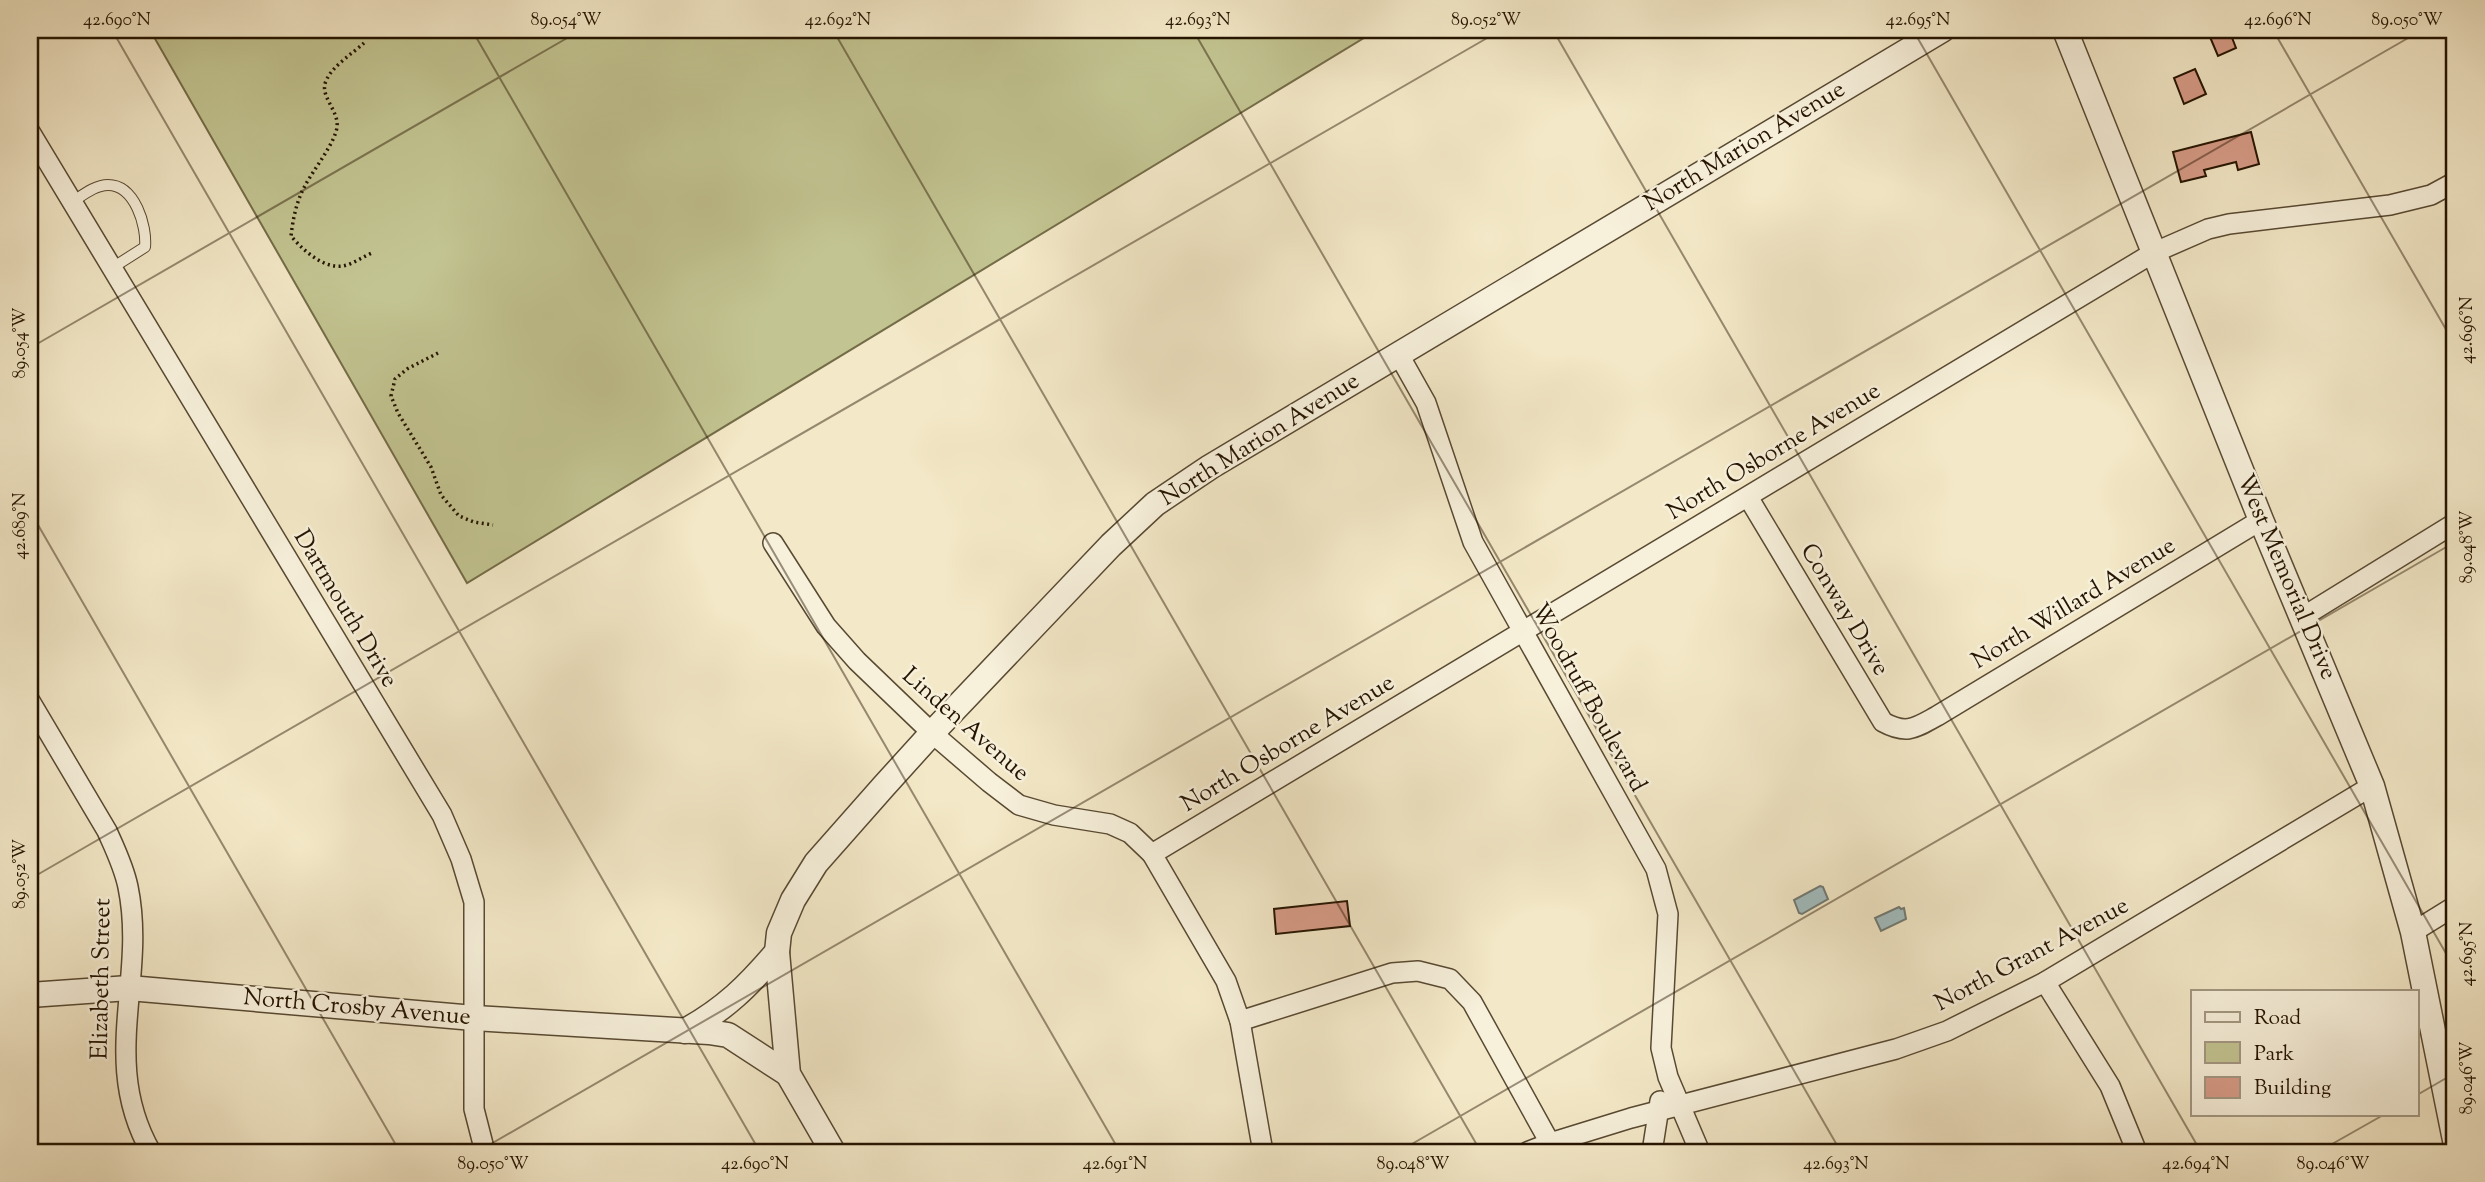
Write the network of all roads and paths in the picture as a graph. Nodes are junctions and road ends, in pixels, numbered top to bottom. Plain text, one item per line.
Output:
1 (1942, 30) edge
2 (2064, 30) edge
3 (364, 43) dead end
4 (32, 141) edge
5 (2455, 183) edge
6 (72, 202) junction
7 (374, 252) dead end
8 (2153, 253) junction
9 (112, 268) junction
10 (438, 354) dead end
11 (1399, 355) junction
12 (1748, 497) junction
13 (2262, 520) junction
14 (2455, 523) edge
15 (493, 525) dead end
16 (773, 543) dead end
17 (2301, 618) junction
18 (1523, 631) junction
19 (30, 701) edge
20 (1912, 729) joint
21 (932, 733) junction
22 (2372, 786) junction
23 (1152, 854) junction
24 (2455, 906) edge
25 (2413, 932) junction
26 (777, 952) junction
27 (2045, 982) junction
28 (129, 988) junction
29 (30, 995) edge
30 (474, 1018) junction
31 (1240, 1021) junction
32 (685, 1032) junction
33 (788, 1074) junction
34 (1668, 1077) junction
35 (1681, 1106) junction
36 (1657, 1112) junction
37 (2455, 1140) edge
38 (1550, 1143) junction
39 (151, 1152) edge
40 (485, 1152) edge
41 (833, 1152) edge
42 (1264, 1152) edge
43 (1527, 1152) edge
44 (1652, 1152) edge
45 (1700, 1152) edge
46 (2137, 1152) edge

1 - 11 street, North Marion Avenue
2 - 8 street, West Memorial Drive
3 - 7 path
4 - 6 street, Dartmouth Drive
5 - 8 street, North Osborne Avenue
6 - 9 street, Dartmouth Drive
6 - 9 lane
8 - 12 street, North Osborne Avenue
8 - 13 street, West Memorial Drive
9 - 30 street, Dartmouth Drive
10 - 15 path
11 - 18 street, Woodruff Boulevard
11 - 21 street, North Marion Avenue
12 - 18 street, North Osborne Avenue
12 - 20 street, Conway Drive
13 - 17 street, West Memorial Drive
13 - 20 street, North Willard Avenue
14 - 17 street
16 - 21 street, Linden Avenue
17 - 22 street, West Memorial Drive
18 - 23 street, North Osborne Avenue
18 - 34 street, Woodruff Boulevard
19 - 28 street, Elizabeth Street
21 - 23 street, Linden Avenue
21 - 26 street, North Marion Avenue
22 - 25 street, West Memorial Drive
22 - 27 street, North Grant Avenue
23 - 31 street, Linden Avenue
24 - 25 street
25 - 37 street, West Memorial Drive
26 - 32 street
26 - 33 street, North Marion Avenue
27 - 35 street, North Grant Avenue
27 - 46 street
28 - 29 street, North Crosby Avenue
28 - 30 street, North Crosby Avenue
28 - 39 street, Elizabeth Street
30 - 32 street, North Crosby Avenue
30 - 40 street, Dartmouth Drive
31 - 38 street
31 - 42 street, Linden Avenue
32 - 33 street, North Crosby Avenue
33 - 41 street
34 - 35 street, Woodruff Boulevard
34 - 36 street, Woodruff Boulevard
35 - 36 street, North Grant Avenue
35 - 45 street, Woodruff Boulevard
36 - 38 street, North Grant Avenue
36 - 44 street, Woodruff Boulevard
38 - 43 street, North Grant Avenue

